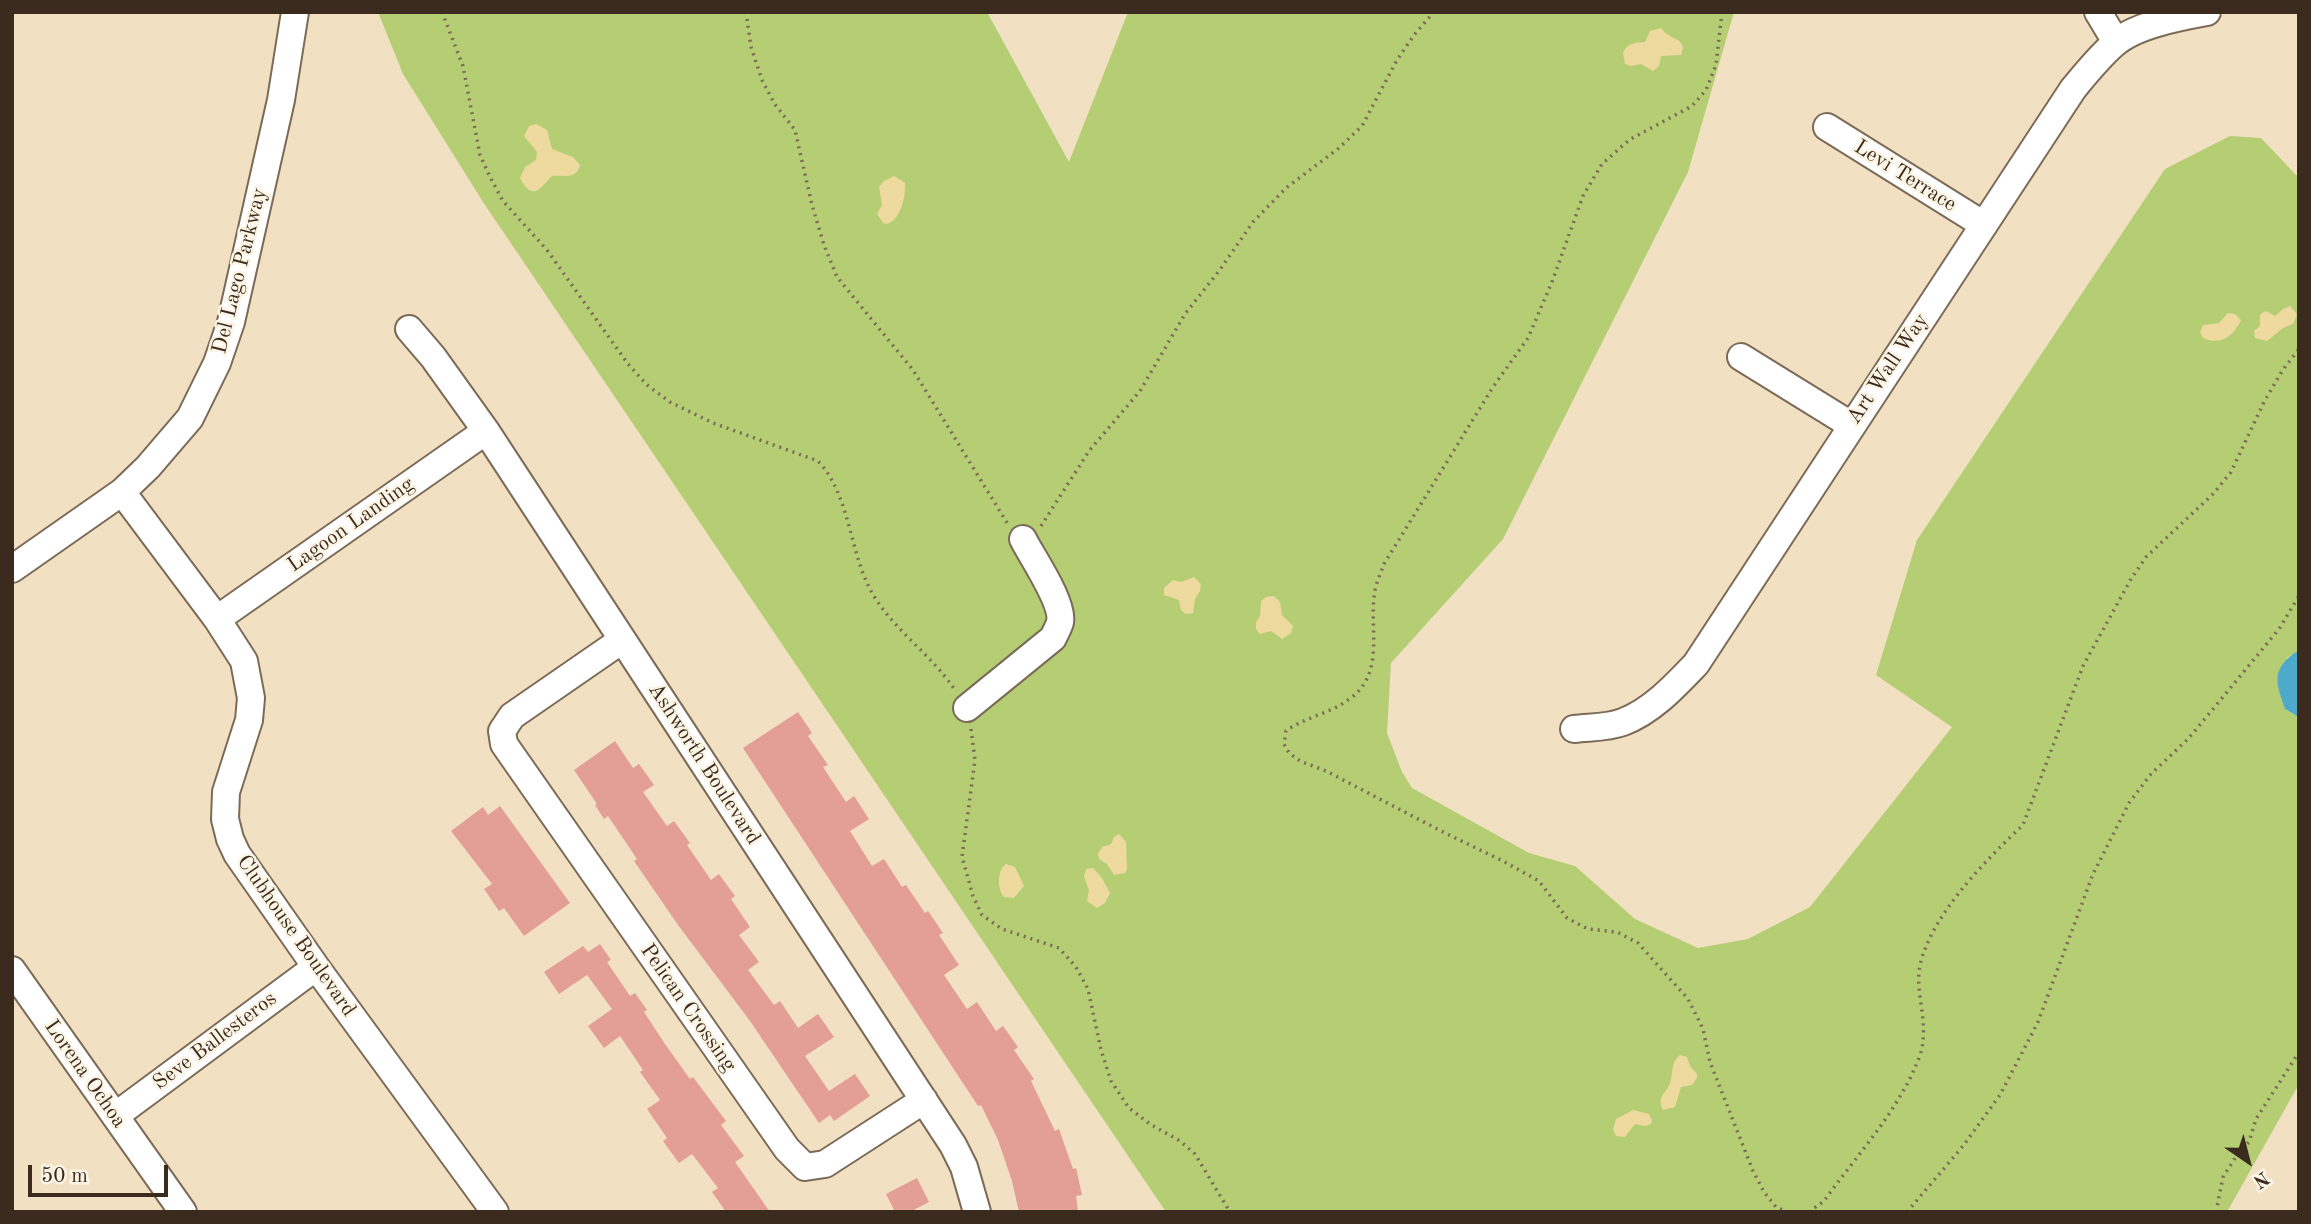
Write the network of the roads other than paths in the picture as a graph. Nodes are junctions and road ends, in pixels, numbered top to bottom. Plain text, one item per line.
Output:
1 (295, 12) edge
2 (2098, 12) edge
3 (2207, 12) edge
4 (2116, 42) junction
5 (1827, 127) dead end
6 (1984, 225) junction
7 (409, 329) dead end
8 (1741, 358) dead end
9 (1851, 425) junction
10 (486, 431) junction
11 (122, 492) junction
12 (1023, 539) road end
13 (12, 569) edge
14 (217, 619) junction
15 (622, 640) junction
16 (967, 708) road end
17 (1574, 729) dead end
18 (316, 967) junction
19 (12, 970) edge
20 (924, 1100) junction
21 (115, 1116) junction
22 (183, 1212) edge
23 (495, 1212) edge
24 (977, 1212) edge

1 - 11 street, Del Lago Parkway
2 - 4 street
3 - 4 street, Art Wall Way
4 - 6 street, Art Wall Way
5 - 6 street, Levi Terrace
6 - 9 street, Art Wall Way
7 - 10 street, Ashworth Boulevard
8 - 9 street
9 - 17 street, Art Wall Way
10 - 14 street, Lagoon Landing
10 - 15 street, Ashworth Boulevard
11 - 13 street, Del Lago Parkway
11 - 14 street, Clubhouse Boulevard
12 - 16 street
14 - 18 street, Clubhouse Boulevard
15 - 20 street, Ashworth Boulevard
15 - 20 street, Pelican Crossing
18 - 21 street, Seve Ballesteros
18 - 23 street, Clubhouse Boulevard
19 - 21 street, Lorena Ochoa
20 - 24 street, Ashworth Boulevard
21 - 22 street, Lorena Ochoa

